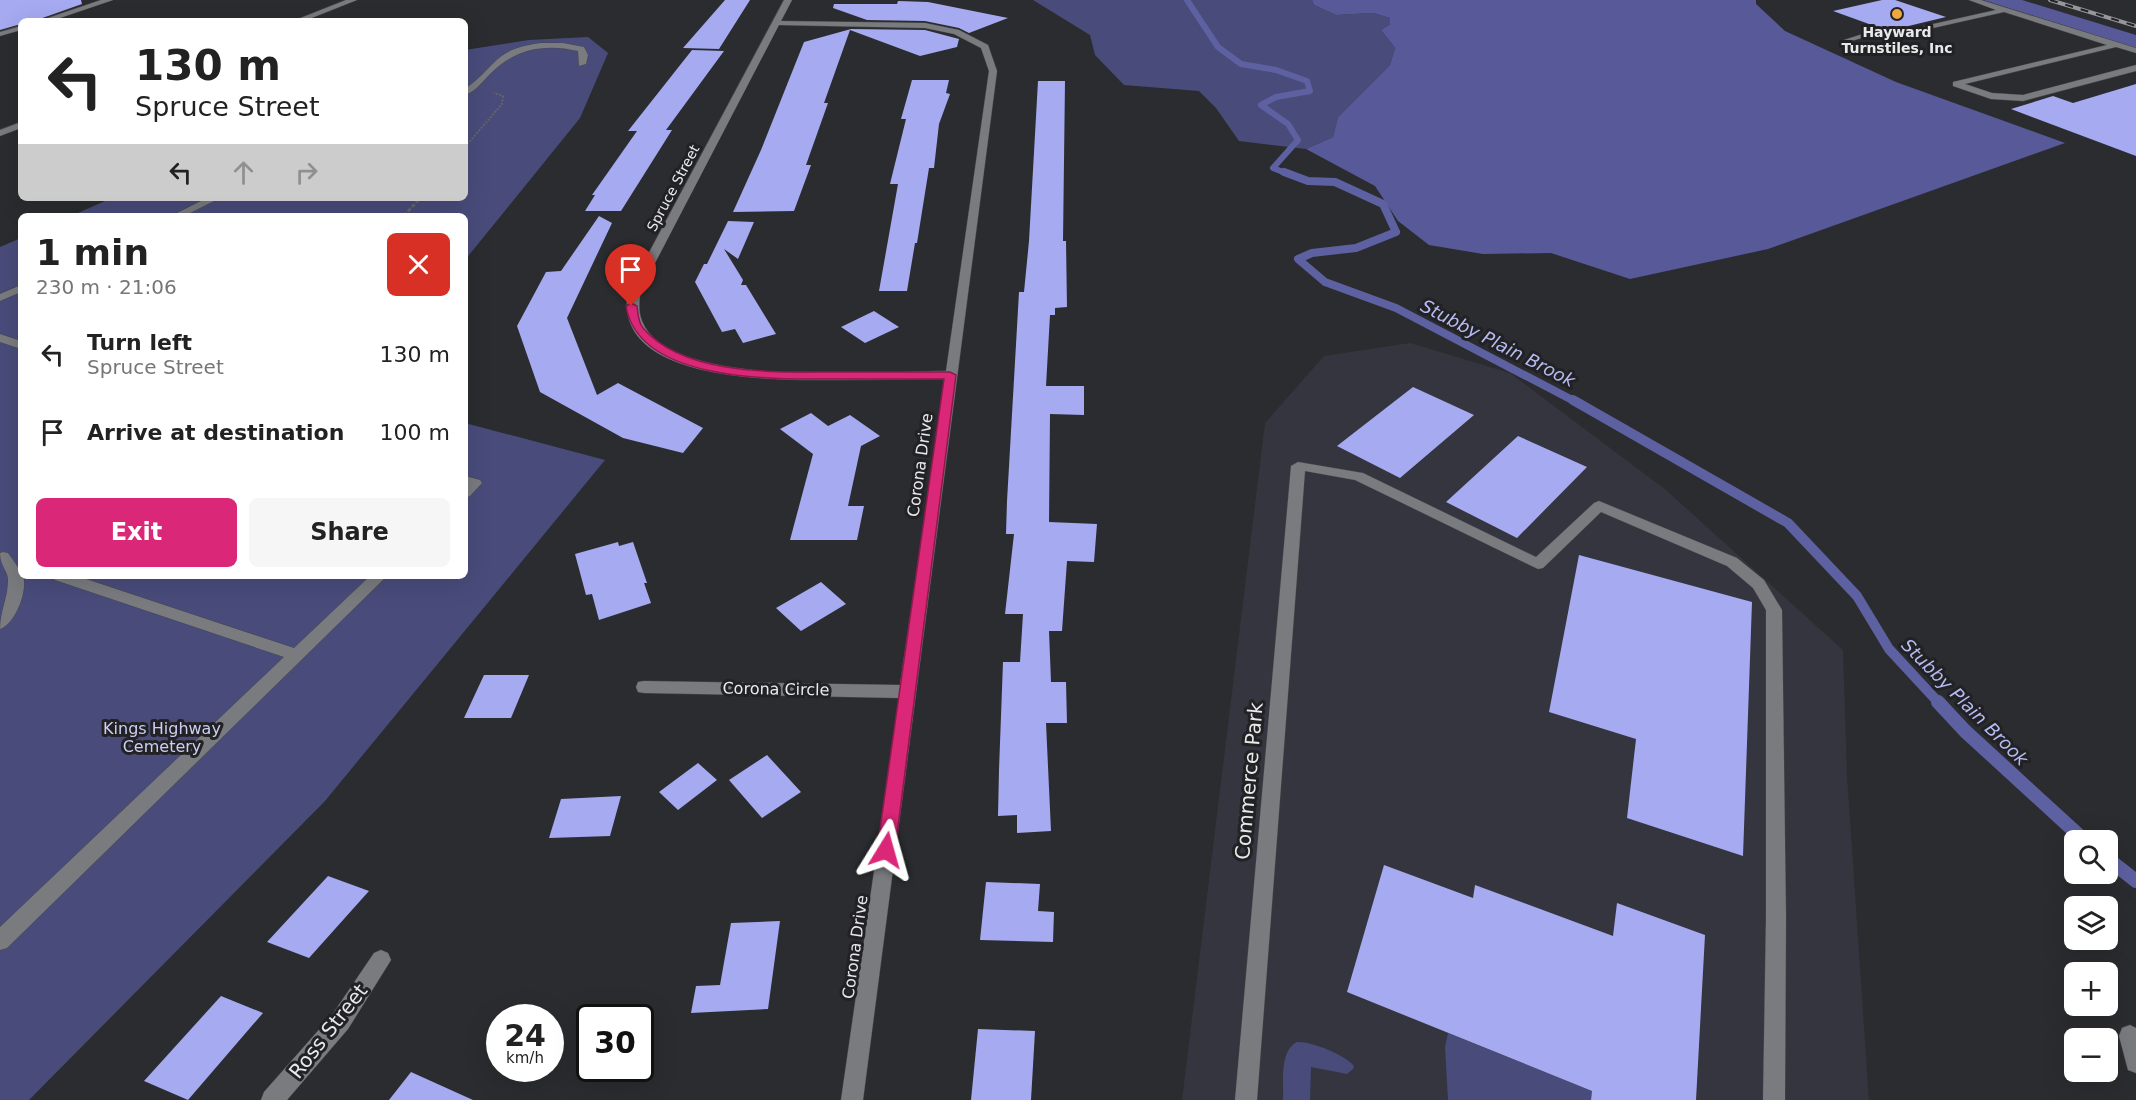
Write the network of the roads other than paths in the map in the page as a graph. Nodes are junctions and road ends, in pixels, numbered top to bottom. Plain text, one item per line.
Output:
1 (109, 0) edge
2 (353, 0) edge
3 (788, 0) edge
4 (1973, 0) edge
5 (2004, 10) junction
6 (52, 18) edge
7 (305, 18) edge
8 (777, 23) junction
9 (18, 29) edge
10 (0, 34) edge
11 (1848, 40) dead end
12 (2115, 45) junction
13 (2136, 51) edge
14 (582, 64) dead end
15 (2136, 68) edge
16 (468, 91) edge
17 (18, 126) edge
18 (0, 133) edge
19 (208, 201) edge
20 (182, 213) edge
21 (18, 289) edge
22 (0, 298) edge
23 (0, 338) edge
24 (18, 344) edge
25 (950, 375) junction
26 (468, 481) edge
27 (468, 490) edge
28 (1, 556) edge
29 (18, 562) edge
30 (69, 579) edge
31 (376, 579) edge
32 (0, 623) edge
33 (296, 655) junction
34 (644, 687) dead end
35 (908, 692) junction
36 (0, 941) edge
37 (381, 960) dead end
38 (2130, 1036) dead end
39 (2136, 1062) edge
40 (272, 1100) edge
41 (852, 1100) edge
42 (1246, 1100) edge
43 (1774, 1100) edge

1 - 6 street
2 - 7 street
3 - 8 street, Spruce Street
4 - 5 street
5 - 11 street
5 - 12 street
8 - 25 street, Corona Drive
8 - 25 street, Spruce Street
9 - 10 street
12 - 13 street
12 - 15 street
14 - 16 street
17 - 18 street
19 - 20 street
21 - 22 street
23 - 24 street
25 - 35 street, Corona Drive
26 - 27 street
28 - 29 street
28 - 32 street
30 - 33 street
31 - 33 street
33 - 36 street
34 - 35 street, Corona Circle
35 - 41 street, Corona Drive
37 - 40 street, Ross Street
38 - 39 street
42 - 43 street, Commerce Park

